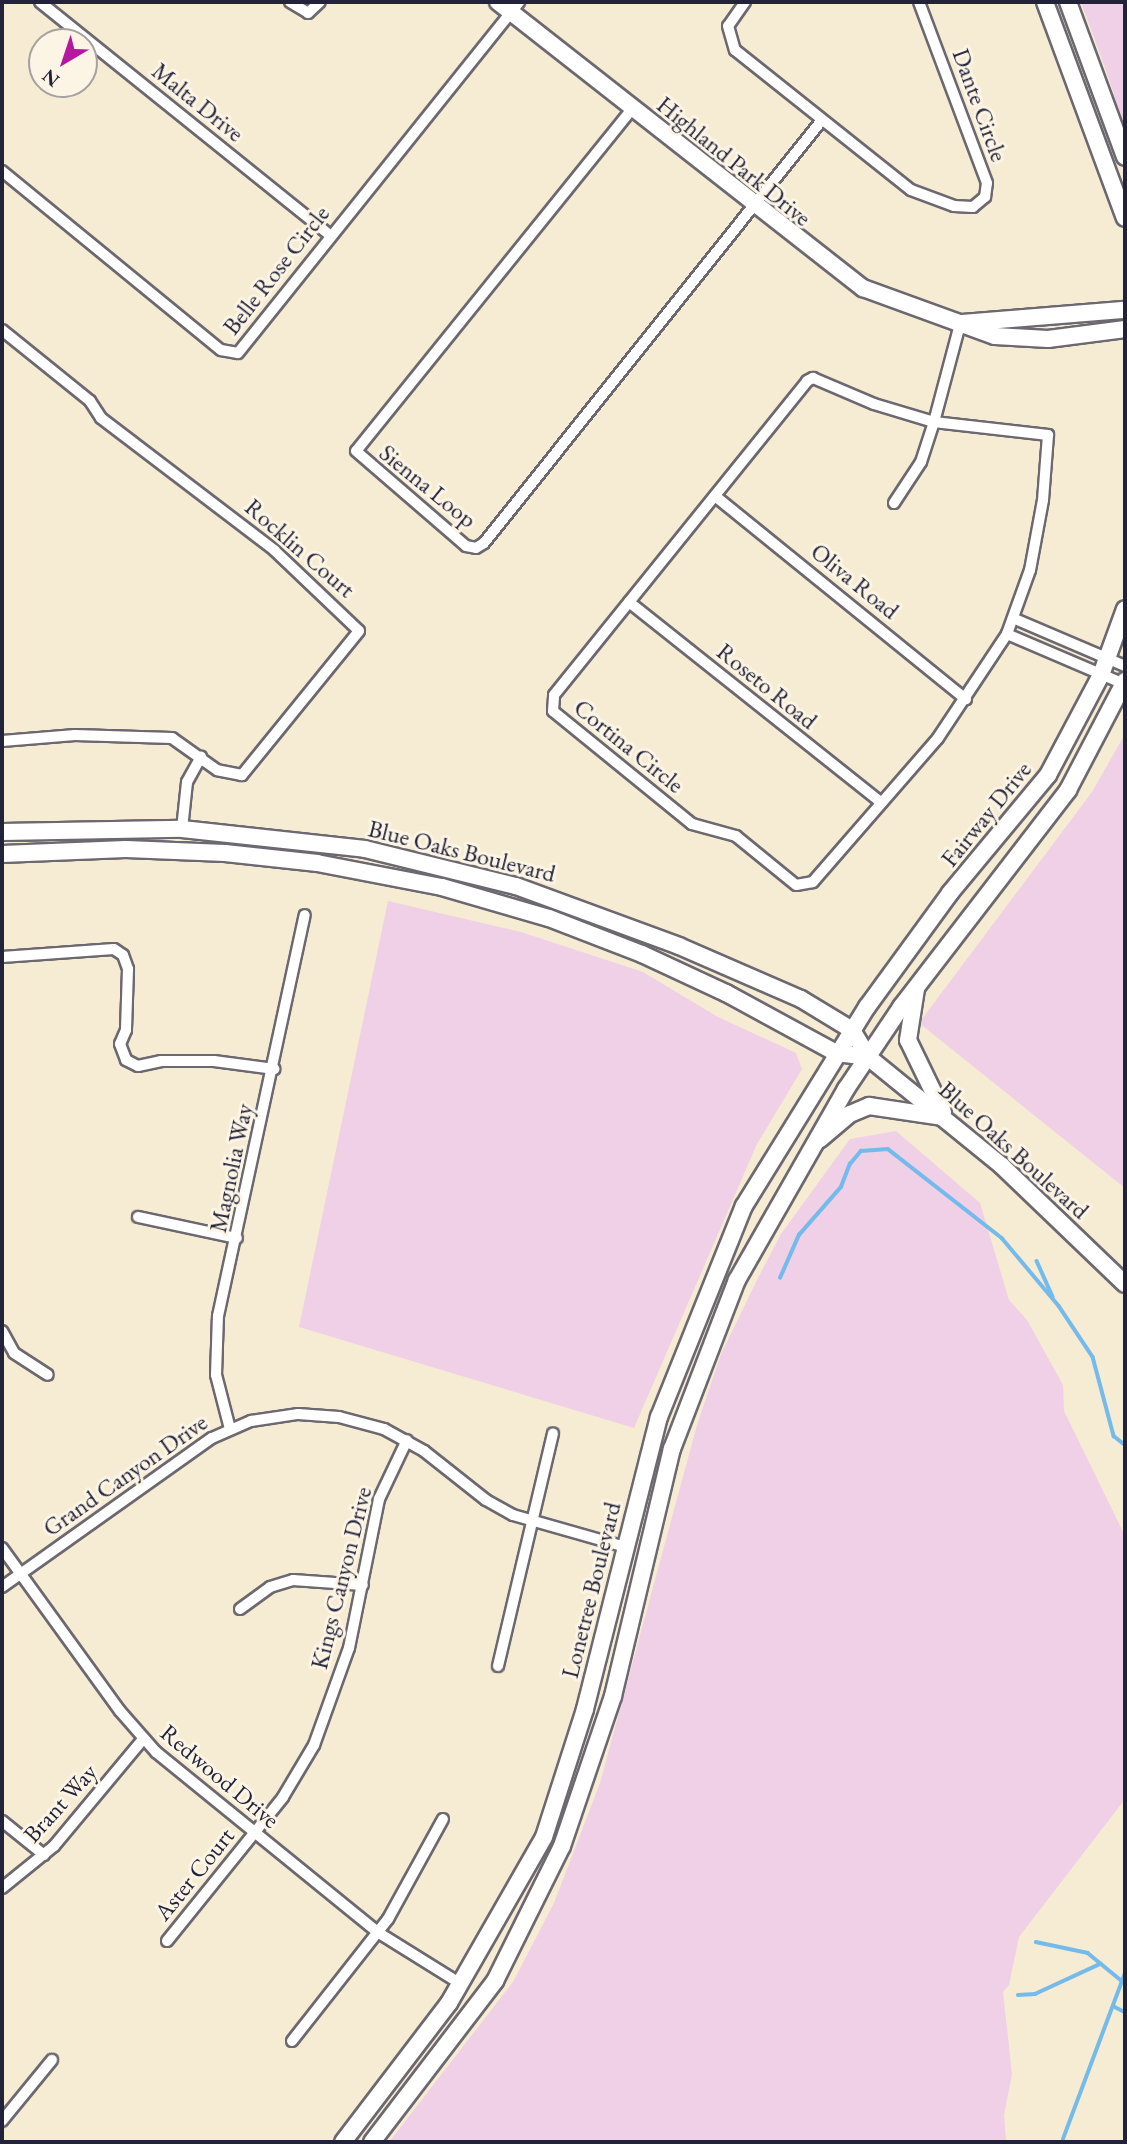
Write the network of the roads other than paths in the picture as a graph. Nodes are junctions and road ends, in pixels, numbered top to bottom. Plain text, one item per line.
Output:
1 (40, 2) edge
2 (290, 2) edge
3 (320, 2) edge
4 (498, 2) edge
5 (745, 2) edge
6 (919, 2) edge
7 (1045, 2) edge
8 (1056, 2) edge
9 (1068, 2) edge
10 (515, 7) edge
11 (1096, 76) junction
12 (632, 109) junction
13 (822, 120) junction
14 (1125, 157) edge
15 (2, 171) edge
16 (754, 207) junction
17 (1125, 218) edge
18 (330, 235) junction
19 (1125, 310) edge
20 (960, 324) junction
21 (1125, 329) edge
22 (2, 330) edge
23 (934, 422) junction
24 (715, 496) junction
25 (894, 503) dead end
26 (629, 602) junction
27 (1125, 609) edge
28 (1015, 619) junction
29 (1007, 634) junction
30 (1109, 659) junction
31 (1125, 666) edge
32 (1101, 675) junction
33 (1125, 682) edge
34 (967, 699) junction
35 (2, 741) edge
36 (201, 757) junction
37 (879, 801) junction
38 (182, 829) junction
39 (2, 832) edge
40 (2, 855) edge
41 (304, 915) dead end
42 (2, 957) edge
43 (918, 985) junction
44 (852, 1030) junction
45 (836, 1054) junction
46 (868, 1057) junction
47 (274, 1069) junction
48 (946, 1117) junction
49 (808, 1149) junction
50 (138, 1217) dead end
51 (237, 1238) junction
52 (1125, 1284) edge
53 (2, 1331) edge
54 (48, 1375) dead end
55 (230, 1429) junction
56 (553, 1433) dead end
57 (407, 1440) junction
58 (532, 1522) junction
59 (625, 1547) junction
60 (2, 1548) edge
61 (647, 1550) junction
62 (22, 1573) junction
63 (363, 1585) junction
64 (2, 1587) edge
65 (240, 1609) dead end
66 (498, 1666) dead end
67 (143, 1739) junction
68 (443, 1819) dead end
69 (2, 1821) edge
70 (254, 1833) junction
71 (44, 1855) junction
72 (2, 1888) edge
73 (379, 1933) junction
74 (167, 1941) dead end
75 (461, 1984) junction
76 (483, 1998) junction
77 (292, 2041) dead end
78 (52, 2060) dead end
79 (2, 2121) edge
80 (343, 2142) edge
81 (372, 2142) edge

1 - 18 street, Malta Drive
2 - 3 street
4 - 10 main road, Highland Park Drive
5 - 13 street, Dante Circle
6 - 13 street, Dante Circle
7 - 17 main road
8 - 11 main road
9 - 11 main road
10 - 12 main road, Highland Park Drive
10 - 18 street, Belle Rose Circle
11 - 14 main road
12 - 16 main road, Highland Park Drive
12 - 16 street, Sienna Loop
13 - 16 street
15 - 18 street, Belle Rose Circle
16 - 20 main road, Highland Park Drive
19 - 20 main road, Highland Park Drive
20 - 21 main road, Highland Park Drive
20 - 23 street
22 - 36 street, Rocklin Court
23 - 24 street, Cortina Circle
23 - 25 street
23 - 28 street, Cortina Circle
24 - 26 street, Cortina Circle
24 - 34 street, Oliva Road
26 - 37 street, Roseto Road
26 - 37 street, Cortina Circle
27 - 30 main road, Fairway Drive
28 - 29 street, Cortina Circle
28 - 30 street
29 - 32 street
29 - 34 street, Cortina Circle
30 - 31 street
30 - 32 main road, Fairway Drive
32 - 33 street
32 - 44 main road, Fairway Drive
33 - 43 main road, Fairway Drive
34 - 37 street, Cortina Circle
35 - 36 street, Rocklin Court
36 - 38 street
38 - 39 main road, Blue Oaks Boulevard
38 - 44 main road, Blue Oaks Boulevard
40 - 45 main road, Blue Oaks Boulevard
41 - 47 street, Magnolia Way
42 - 47 street
43 - 46 main road, Fairway Drive
43 - 48 main road
44 - 45 main road, Lonetree Boulevard
44 - 46 main road, Blue Oaks Boulevard
45 - 46 main road, Blue Oaks Boulevard
45 - 59 main road, Lonetree Boulevard
46 - 48 main road, Blue Oaks Boulevard
46 - 49 main road, Lonetree Boulevard
47 - 51 street, Magnolia Way
48 - 49 main road
48 - 52 main road, Blue Oaks Boulevard
49 - 61 main road, Lonetree Boulevard
50 - 51 street
51 - 55 street, Magnolia Way
53 - 54 street
55 - 57 street, Grand Canyon Drive
55 - 62 street, Grand Canyon Drive
56 - 58 street
57 - 58 street, Grand Canyon Drive
57 - 63 street, Kings Canyon Drive
58 - 59 street, Grand Canyon Drive
58 - 66 street
59 - 61 main road
59 - 75 main road, Lonetree Boulevard
60 - 62 street, Redwood Drive
61 - 76 main road, Lonetree Boulevard
62 - 64 street, Grand Canyon Drive
62 - 67 street, Redwood Drive
63 - 65 street
63 - 70 street, Kings Canyon Drive
67 - 70 street, Redwood Drive
67 - 71 street, Brant Way
68 - 73 street
69 - 71 street
70 - 73 street, Redwood Drive
70 - 74 street, Aster Court
71 - 72 street, Brant Way
73 - 75 street, Redwood Drive
73 - 77 street
75 - 76 main road
75 - 80 main road, Lonetree Boulevard
76 - 81 main road, Lonetree Boulevard
78 - 79 street

